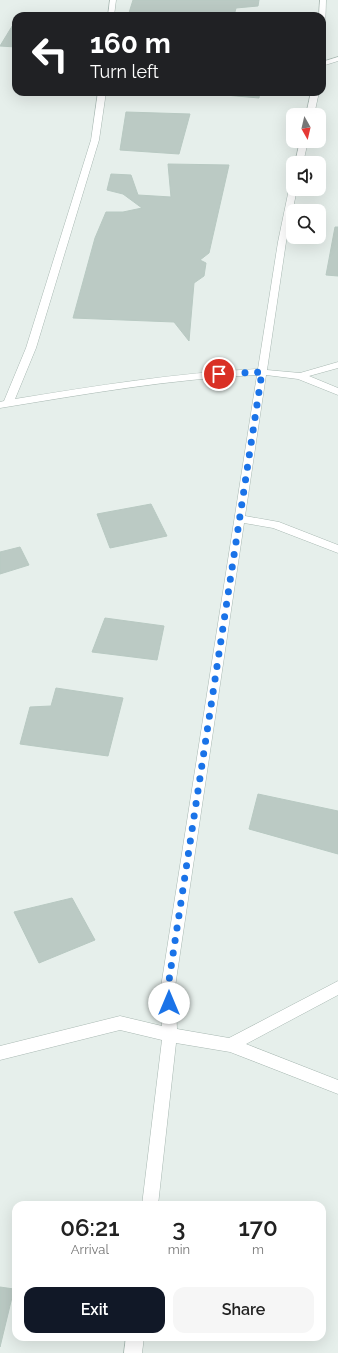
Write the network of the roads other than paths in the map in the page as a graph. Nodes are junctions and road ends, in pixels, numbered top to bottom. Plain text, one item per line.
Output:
1 (113, 0) edge
2 (323, 0) edge
3 (112, 12) edge
4 (323, 12) edge
5 (336, 60) edge
6 (326, 63) edge
7 (101, 96) edge
8 (314, 96) edge
9 (312, 108) edge
10 (292, 196) edge
11 (338, 365) edge
12 (262, 372) junction
13 (300, 376) junction
14 (338, 392) edge
15 (5, 404) edge
16 (240, 519) junction
17 (338, 549) edge
18 (338, 988) edge
19 (170, 1035) junction
20 (230, 1045) junction
21 (0, 1053) edge
22 (338, 1087) edge
23 (150, 1201) edge
24 (134, 1341) edge
25 (133, 1353) edge

1 - 3 street
2 - 4 street
5 - 6 street
7 - 15 street
8 - 9 street
10 - 12 street
11 - 13 street
12 - 13 street
12 - 15 street
12 - 16 street
13 - 14 street
16 - 17 street
16 - 19 street
18 - 20 street
19 - 20 street
19 - 21 street
19 - 23 street
20 - 22 street
24 - 25 street

